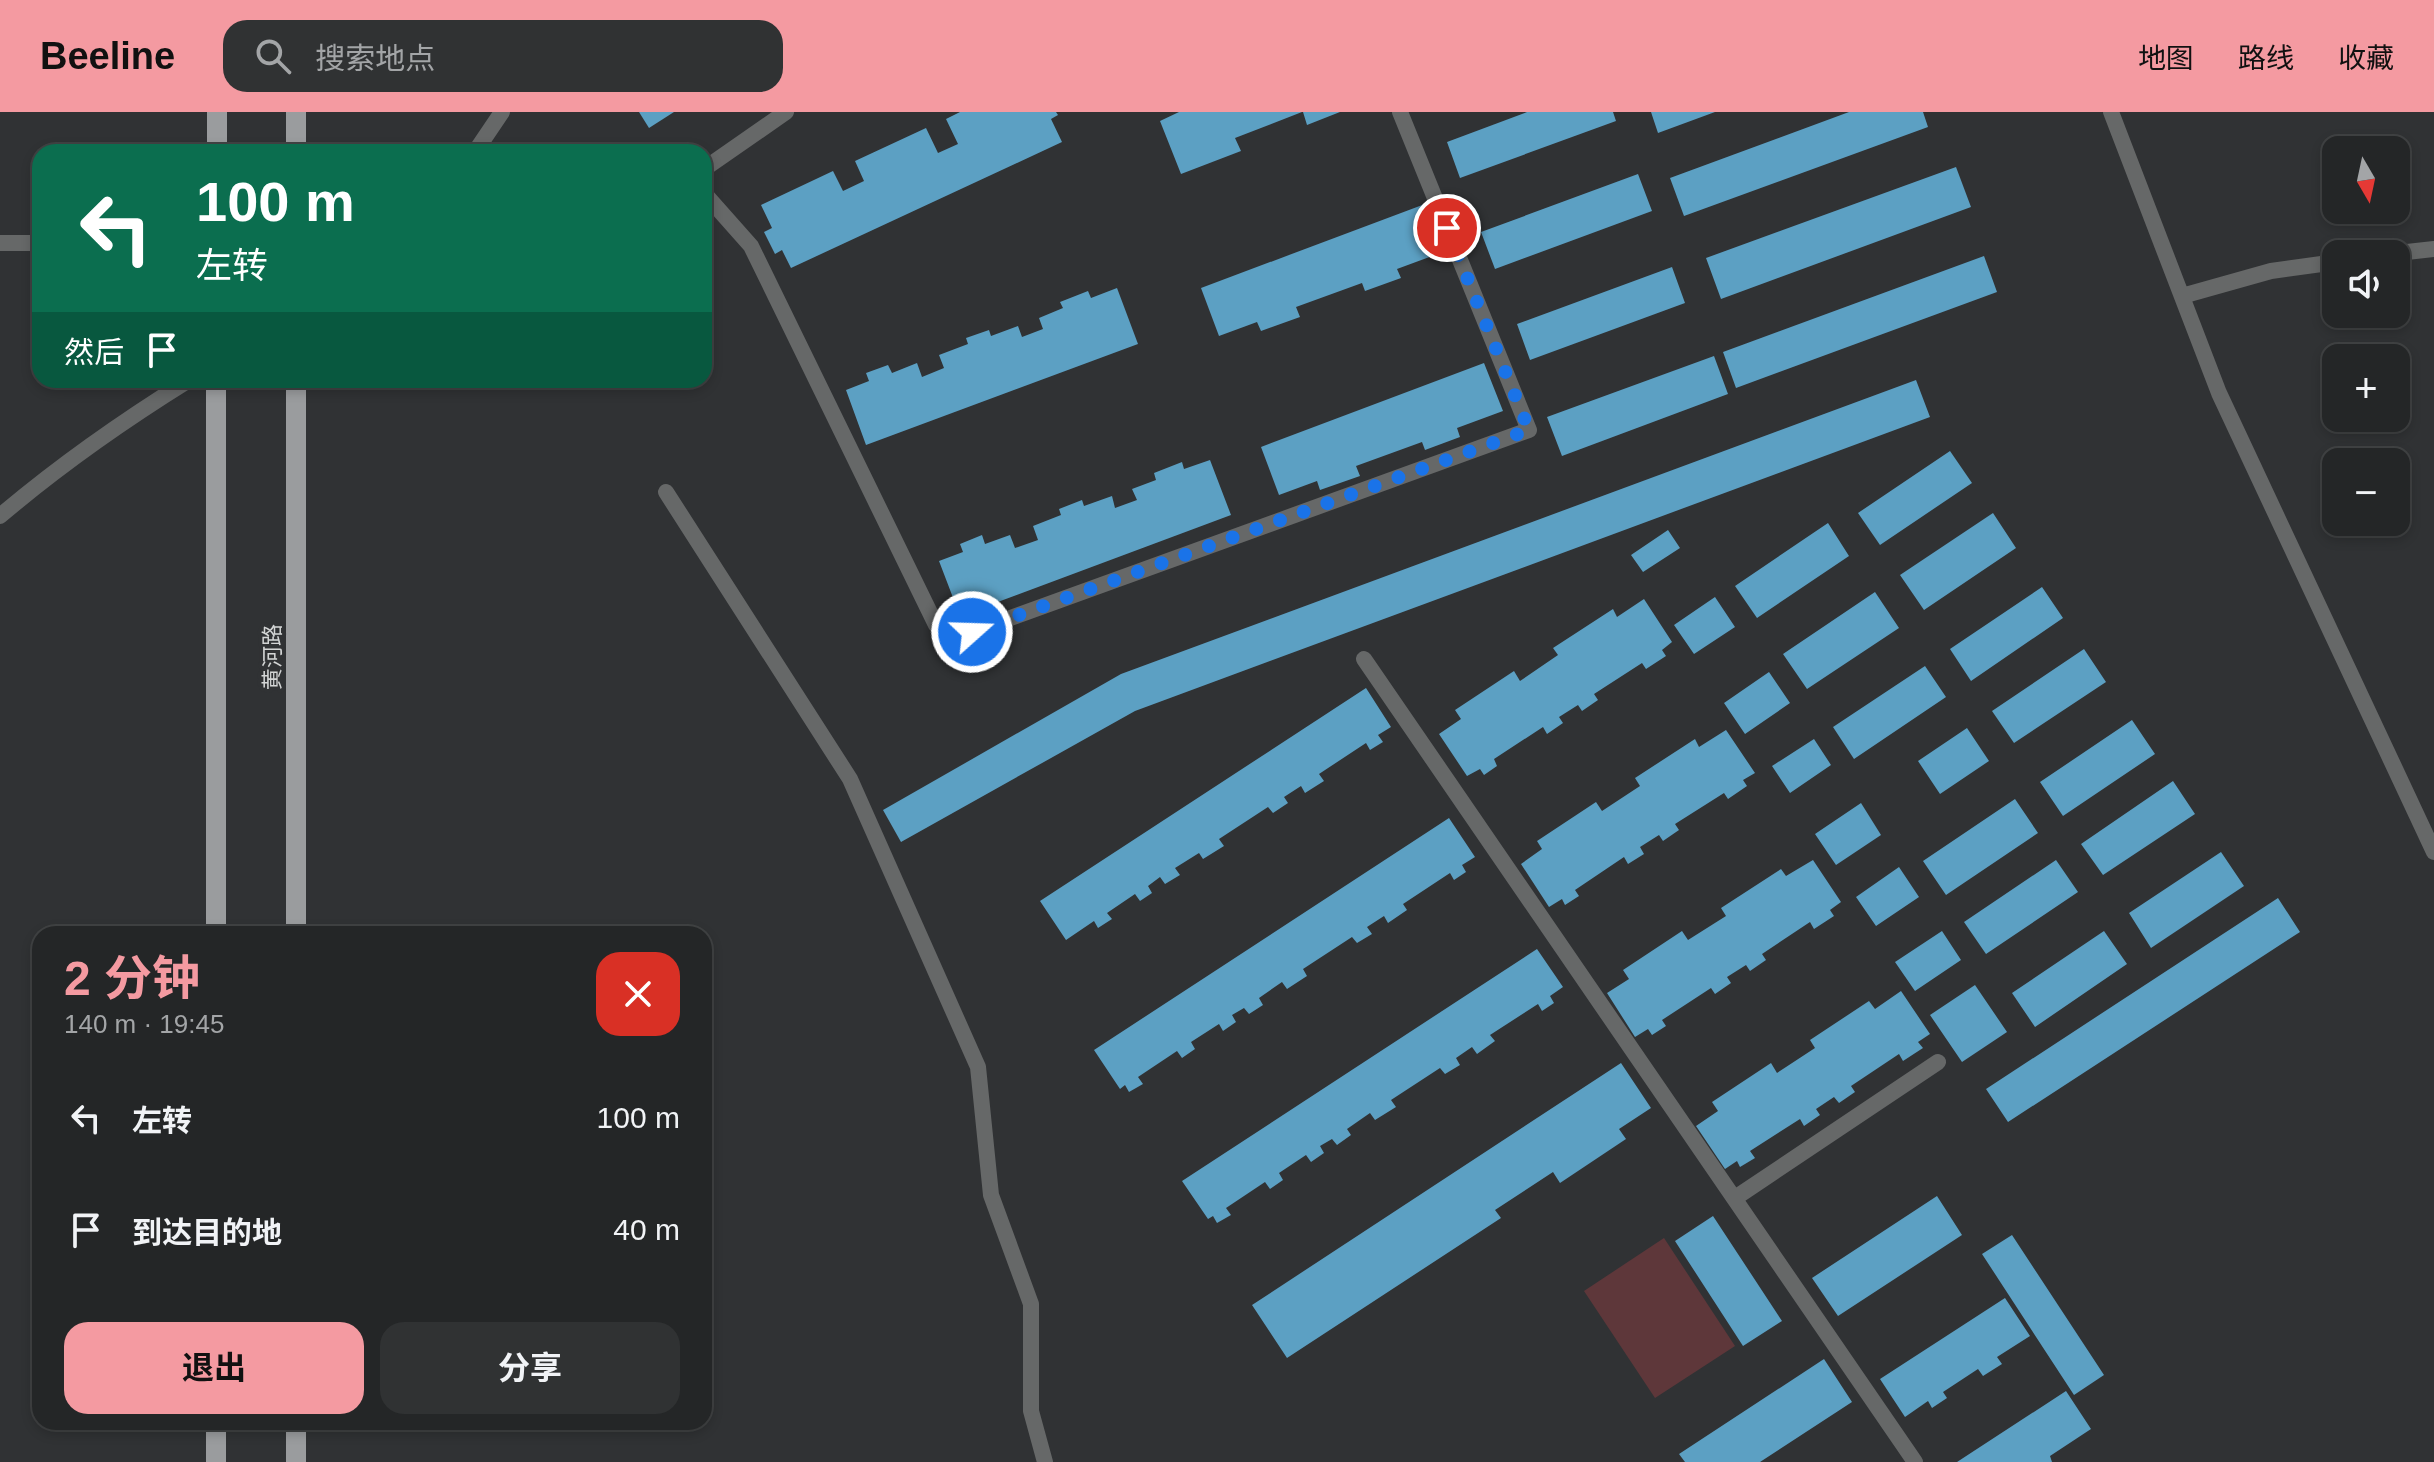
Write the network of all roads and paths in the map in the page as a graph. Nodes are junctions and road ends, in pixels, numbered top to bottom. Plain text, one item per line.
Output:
1 (217, 112) edge
2 (296, 112) edge
3 (502, 112) edge
4 (786, 112) edge
5 (1400, 112) edge
6 (2111, 112) edge
7 (217, 144) edge
8 (296, 144) edge
9 (480, 144) edge
10 (712, 163) edge
11 (712, 202) edge
12 (0, 243) edge
13 (32, 243) edge
14 (2434, 249) edge
15 (2410, 252) edge
16 (2322, 264) edge
17 (2182, 296) junction
18 (176, 388) edge
19 (216, 388) edge
20 (296, 388) edge
21 (666, 492) dead end
22 (0, 516) edge
23 (1364, 659) dead end
24 (2434, 852) edge
25 (216, 926) edge
26 (296, 926) edge
27 (1938, 1062) dead end
28 (1735, 1198) junction
29 (216, 1430) edge
30 (296, 1430) edge
31 (216, 1462) edge
32 (296, 1462) edge
33 (1045, 1462) edge
34 (1915, 1462) edge

1 - 7 main road
2 - 8 main road
3 - 9 street
4 - 10 street
5 - 11 street
6 - 17 street
12 - 13 street
14 - 15 street
16 - 17 street
17 - 24 street
18 - 22 street
19 - 25 main road
20 - 26 main road, 黄河路
21 - 33 street
23 - 28 street
27 - 28 street
28 - 34 street
29 - 31 main road
30 - 32 main road

